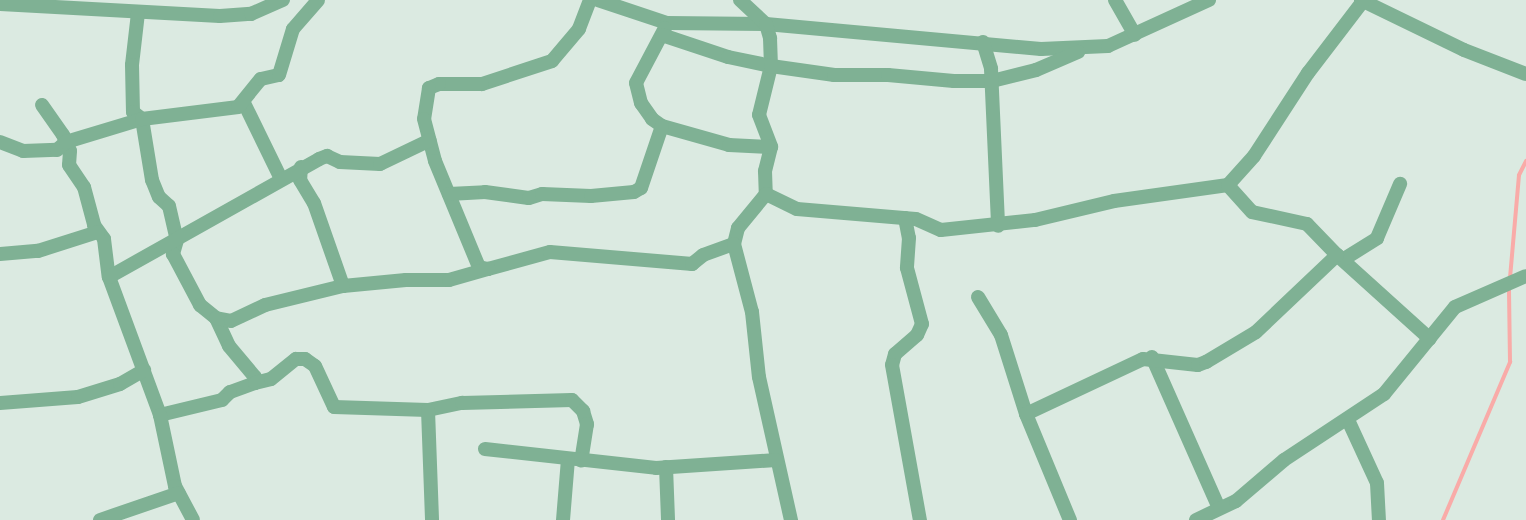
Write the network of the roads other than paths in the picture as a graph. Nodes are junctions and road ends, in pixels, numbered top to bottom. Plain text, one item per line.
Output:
1 (284, 0) edge
2 (318, 0) edge
3 (590, 0) edge
4 (598, 0) edge
5 (740, 0) edge
6 (1115, 0) edge
7 (1209, 0) edge
8 (1362, 1) edge
9 (41, 3) edge
10 (0, 4) edge
11 (138, 13) junction
12 (766, 24) junction
13 (696, 25) junction
14 (664, 29) junction
15 (1135, 35) junction
16 (983, 42) junction
17 (693, 47) junction
18 (1086, 49) junction
19 (771, 66) junction
20 (1526, 74) edge
21 (992, 81) junction
22 (244, 103) junction
23 (42, 105) dead end
24 (142, 119) junction
25 (662, 126) junction
26 (430, 140) junction
27 (0, 142) edge
28 (66, 142) junction
29 (771, 147) junction
30 (301, 167) junction
31 (281, 179) junction
32 (1228, 184) junction
33 (1400, 184) dead end
34 (449, 194) junction
35 (766, 194) junction
36 (905, 218) junction
37 (999, 226) junction
38 (98, 232) junction
39 (177, 240) junction
40 (734, 244) junction
41 (0, 254) edge
42 (1340, 257) junction
43 (488, 269) junction
44 (1526, 276) edge
45 (109, 277) junction
46 (343, 286) junction
47 (978, 297) dead end
48 (216, 318) junction
49 (1430, 339) junction
50 (1152, 357) junction
51 (144, 370) junction
52 (255, 383) junction
53 (0, 403) edge
54 (428, 410) junction
55 (1026, 414) junction
56 (160, 415) junction
57 (1348, 420) junction
58 (485, 449) dead end
59 (574, 460) junction
60 (776, 460) junction
61 (666, 468) junction
62 (179, 494) junction
63 (1220, 508) junction
64 (100, 520) edge
65 (193, 520) edge
66 (432, 520) edge
67 (563, 520) edge
68 (668, 520) edge
69 (791, 520) edge
70 (920, 520) edge
71 (1070, 520) edge
72 (1196, 520) edge
73 (1379, 520) edge

1 - 11 street
2 - 22 street
3 - 26 street
4 - 14 street
5 - 12 street
6 - 15 street
7 - 15 street
8 - 20 street
8 - 32 street
9 - 10 street
9 - 11 street
11 - 24 street
12 - 13 street
12 - 16 street
12 - 19 street
13 - 14 street
13 - 17 street
14 - 17 street
14 - 25 street
15 - 18 street
16 - 18 street
16 - 21 street
17 - 19 street
18 - 21 street
19 - 21 street
19 - 29 street
21 - 37 street
22 - 24 street
22 - 31 street
23 - 28 street
24 - 28 street
24 - 39 street
25 - 29 street
25 - 34 street
26 - 30 street
26 - 34 street
27 - 28 street
28 - 38 street
29 - 35 street
30 - 31 street
30 - 46 street
31 - 39 street
32 - 37 street
32 - 42 street
33 - 42 street
34 - 43 street
35 - 36 street
35 - 40 street
36 - 37 street
36 - 70 street
38 - 41 street
38 - 45 street
39 - 45 street
39 - 48 street
40 - 43 street
40 - 60 street
42 - 49 street
42 - 50 street
43 - 46 street
44 - 49 street
45 - 51 street
46 - 48 street
47 - 55 street
48 - 52 street
49 - 57 street
50 - 55 street
50 - 63 street
51 - 53 street
51 - 56 street
52 - 54 street
52 - 56 street
54 - 59 street
54 - 66 street
55 - 71 street
56 - 62 street
57 - 63 street
57 - 73 street
58 - 59 street
59 - 61 street
59 - 67 street
60 - 61 street
60 - 69 street
61 - 68 street
62 - 64 street
62 - 65 street
63 - 72 street

